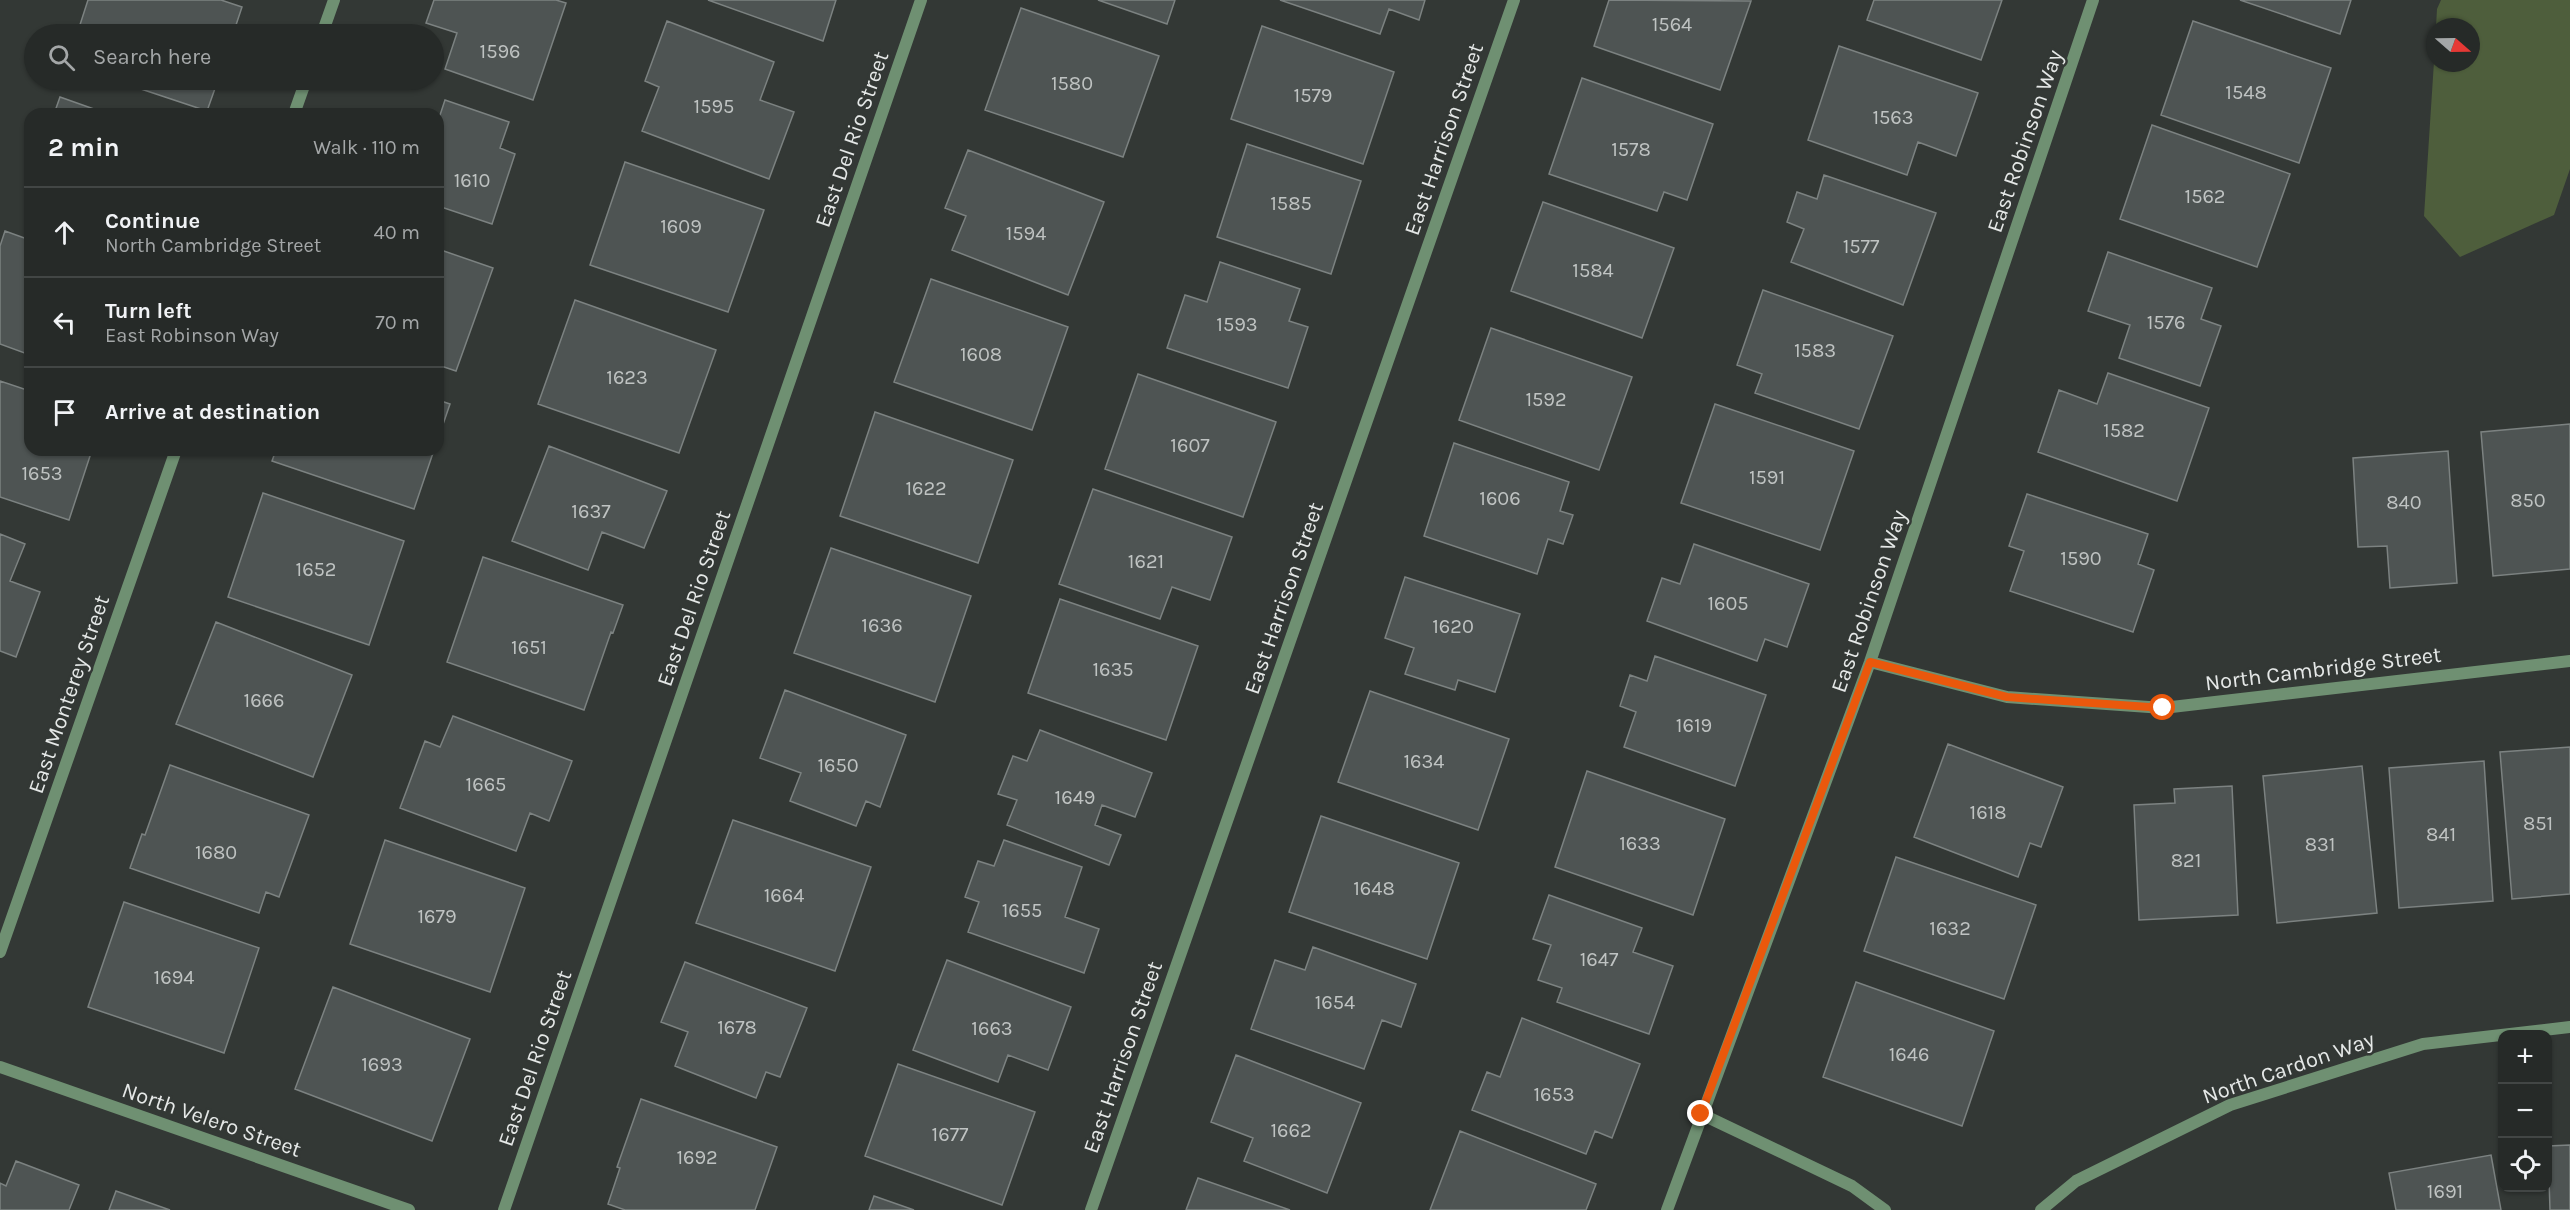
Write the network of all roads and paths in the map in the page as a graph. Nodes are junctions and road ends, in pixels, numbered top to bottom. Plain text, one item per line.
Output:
1 (334, 0) edge
2 (921, 0) edge
3 (1514, 0) edge
4 (2093, 0) edge
5 (326, 24) edge
6 (302, 90) edge
7 (296, 108) edge
8 (174, 456) edge
9 (2570, 661) edge
10 (1870, 662) junction
11 (0, 952) edge
12 (2570, 1027) edge
13 (0, 1067) edge
14 (1701, 1114) junction
15 (409, 1210) edge
16 (504, 1210) edge
17 (1090, 1210) edge
18 (1667, 1210) edge
19 (1885, 1210) edge
20 (2042, 1210) edge

1 - 5 street
2 - 16 street, East Del Rio Street
3 - 17 street, East Harrison Street
4 - 10 street, East Robinson Way
6 - 7 street
8 - 11 street, East Monterey Street
9 - 10 street, North Cambridge Street
10 - 14 street, East Robinson Way
12 - 20 street, North Cardon Way
13 - 15 street, North Velero Street
14 - 18 street, East Robinson Way
14 - 19 street

